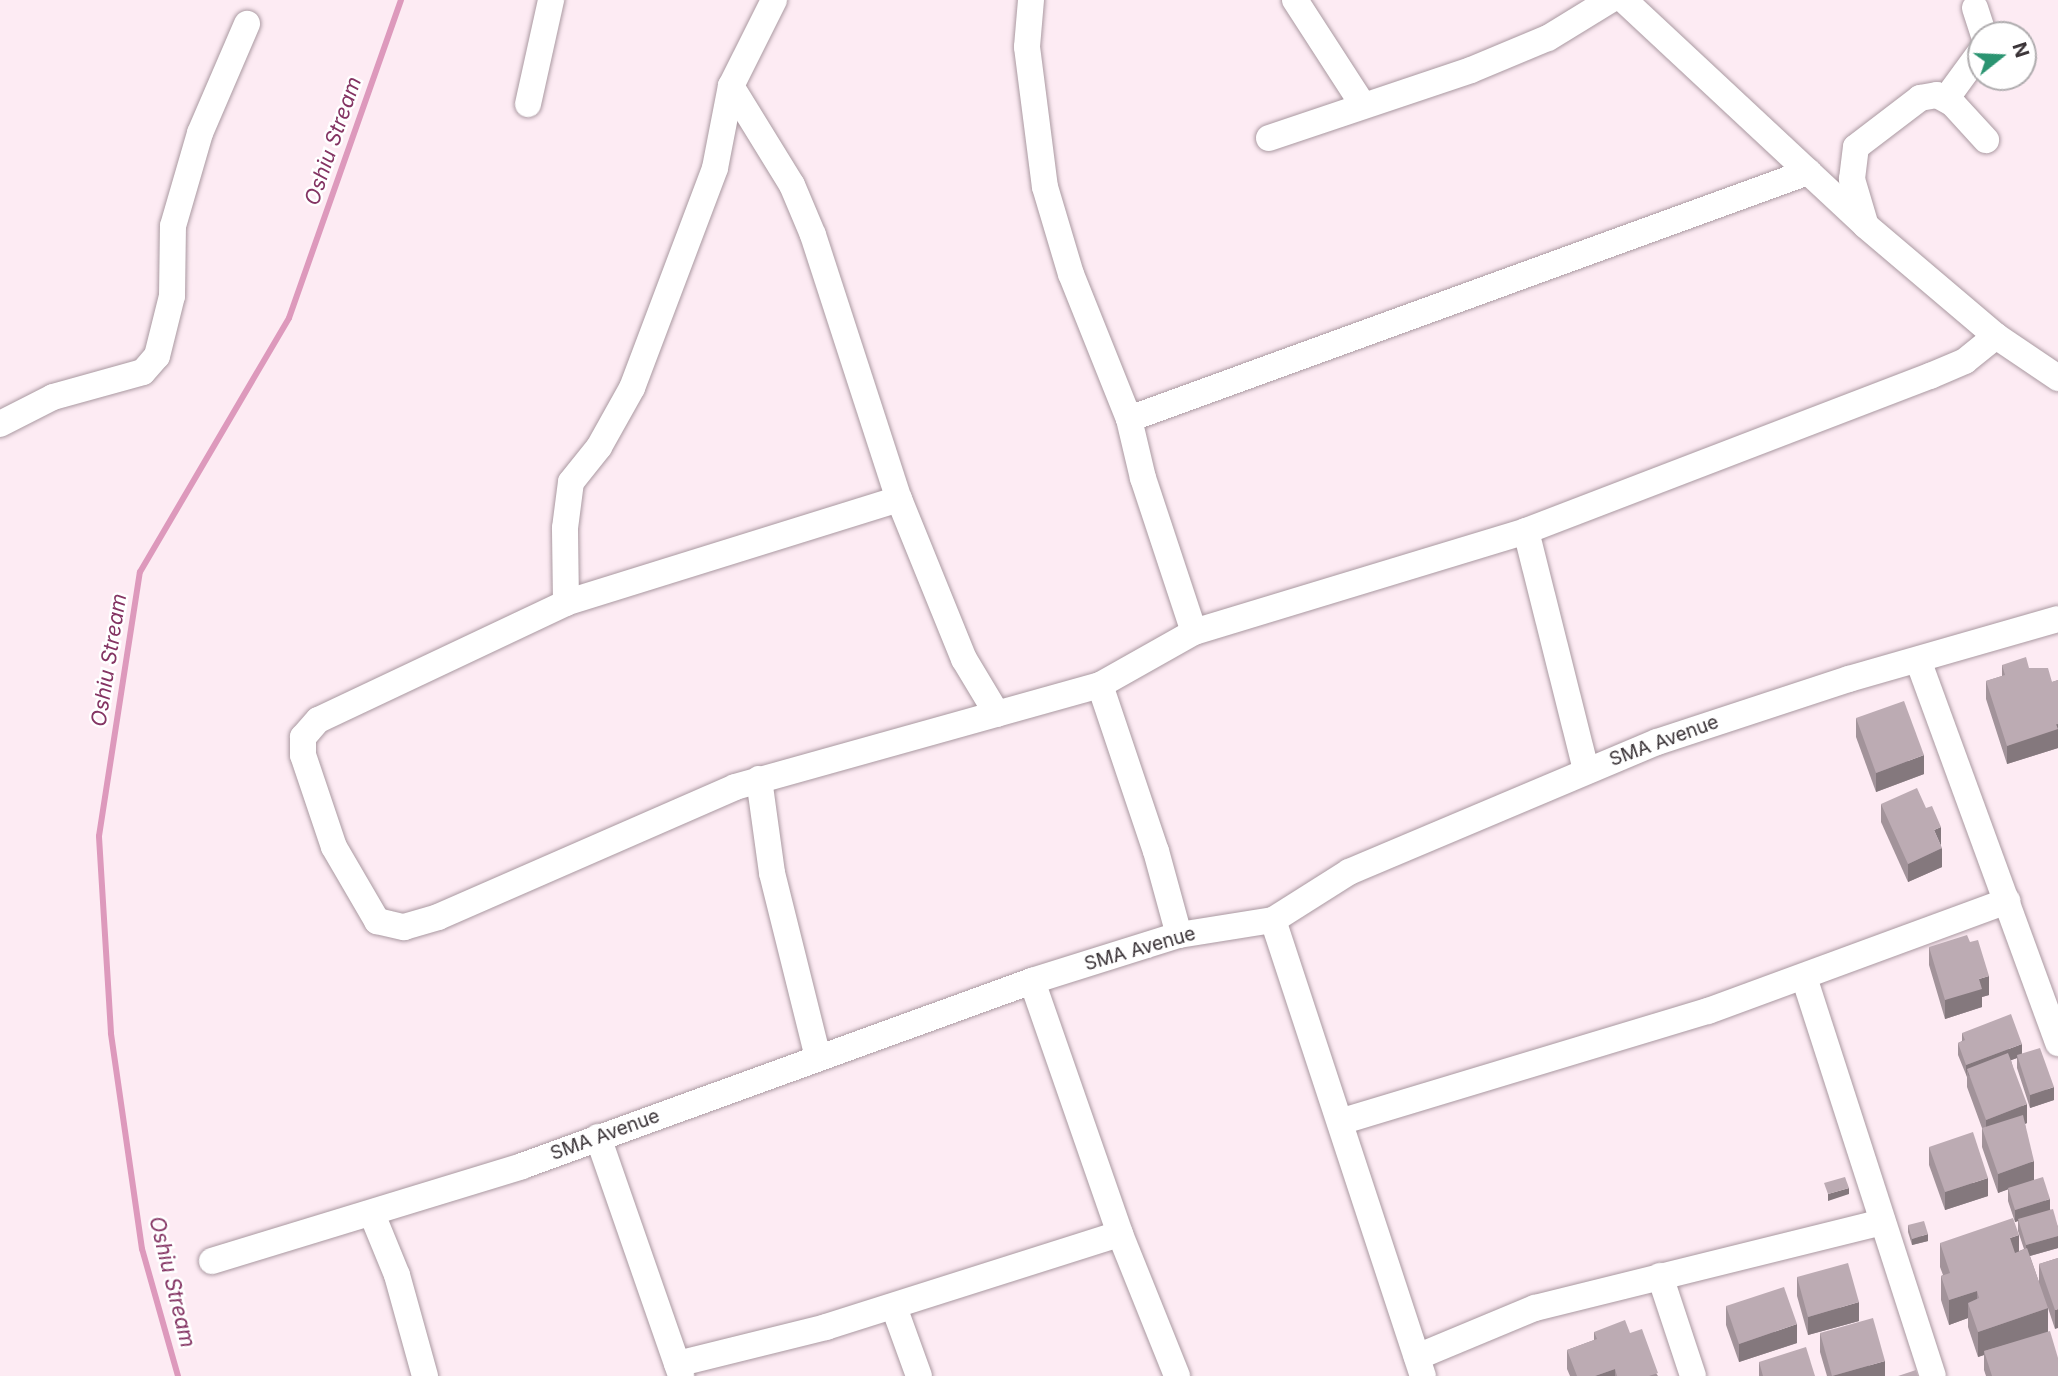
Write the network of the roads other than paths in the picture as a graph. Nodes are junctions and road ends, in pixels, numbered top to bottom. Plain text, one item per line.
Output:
1 (551, 0) edge
2 (774, 0) edge
3 (1031, 0) edge
4 (1294, 0) edge
5 (1610, 0) edge
6 (1624, 0) edge
7 (1975, 8) dead end
8 (1979, 21) edge
9 (247, 24) dead end
10 (1967, 70) edge
11 (731, 86) junction
12 (1945, 99) junction
13 (528, 104) dead end
14 (1363, 105) junction
15 (1269, 138) dead end
16 (1986, 140) dead end
17 (1808, 173) junction
18 (1866, 225) junction
19 (1996, 336) junction
20 (2058, 378) edge
21 (1129, 419) junction
22 (0, 424) edge
23 (899, 499) junction
24 (1526, 531) junction
25 (566, 603) junction
26 (2058, 619) edge
27 (1194, 632) junction
28 (1918, 660) junction
29 (1100, 685) junction
30 (997, 715) junction
31 (1586, 770) junction
32 (760, 779) junction
33 (2007, 901) junction
34 (1273, 920) junction
35 (1179, 935) junction
36 (1804, 977) junction
37 (1032, 981) junction
38 (2058, 1043) edge
39 (818, 1058) junction
40 (1343, 1121) junction
41 (598, 1137) junction
42 (373, 1214) junction
43 (1883, 1222) junction
44 (1120, 1234) junction
45 (212, 1261) dead end
46 (1660, 1276) junction
47 (894, 1307) junction
48 (1420, 1366) edge
49 (679, 1370) edge
50 (425, 1376) edge
51 (919, 1376) edge
52 (1177, 1376) edge
53 (1693, 1376) edge
54 (1933, 1376) edge

1 - 13 street
2 - 11 street
3 - 21 street
4 - 14 street
5 - 14 street
6 - 17 street
7 - 8 street
9 - 22 street
10 - 12 street
11 - 23 street
11 - 25 street
12 - 16 street
12 - 18 street
14 - 15 street
17 - 18 street
17 - 21 street
18 - 19 street
19 - 20 street
19 - 24 street
21 - 27 street
23 - 25 street
23 - 30 street
24 - 27 street
24 - 31 street
25 - 32 street
26 - 28 street, SMA Avenue
27 - 29 street
28 - 31 street, SMA Avenue
28 - 33 street
29 - 30 street
29 - 35 street
30 - 32 street
31 - 34 street, SMA Avenue
32 - 39 street
33 - 36 street
33 - 38 street
34 - 35 street, SMA Avenue
34 - 40 street
35 - 37 street, SMA Avenue
36 - 40 street
36 - 43 street
37 - 39 street, SMA Avenue
37 - 44 street
39 - 41 street, SMA Avenue
40 - 48 street
41 - 42 street, SMA Avenue
41 - 49 street
42 - 45 street, SMA Avenue
42 - 50 street
43 - 46 street
43 - 54 street
44 - 47 street
44 - 52 street
46 - 48 street
46 - 53 street
47 - 49 street
47 - 51 street

